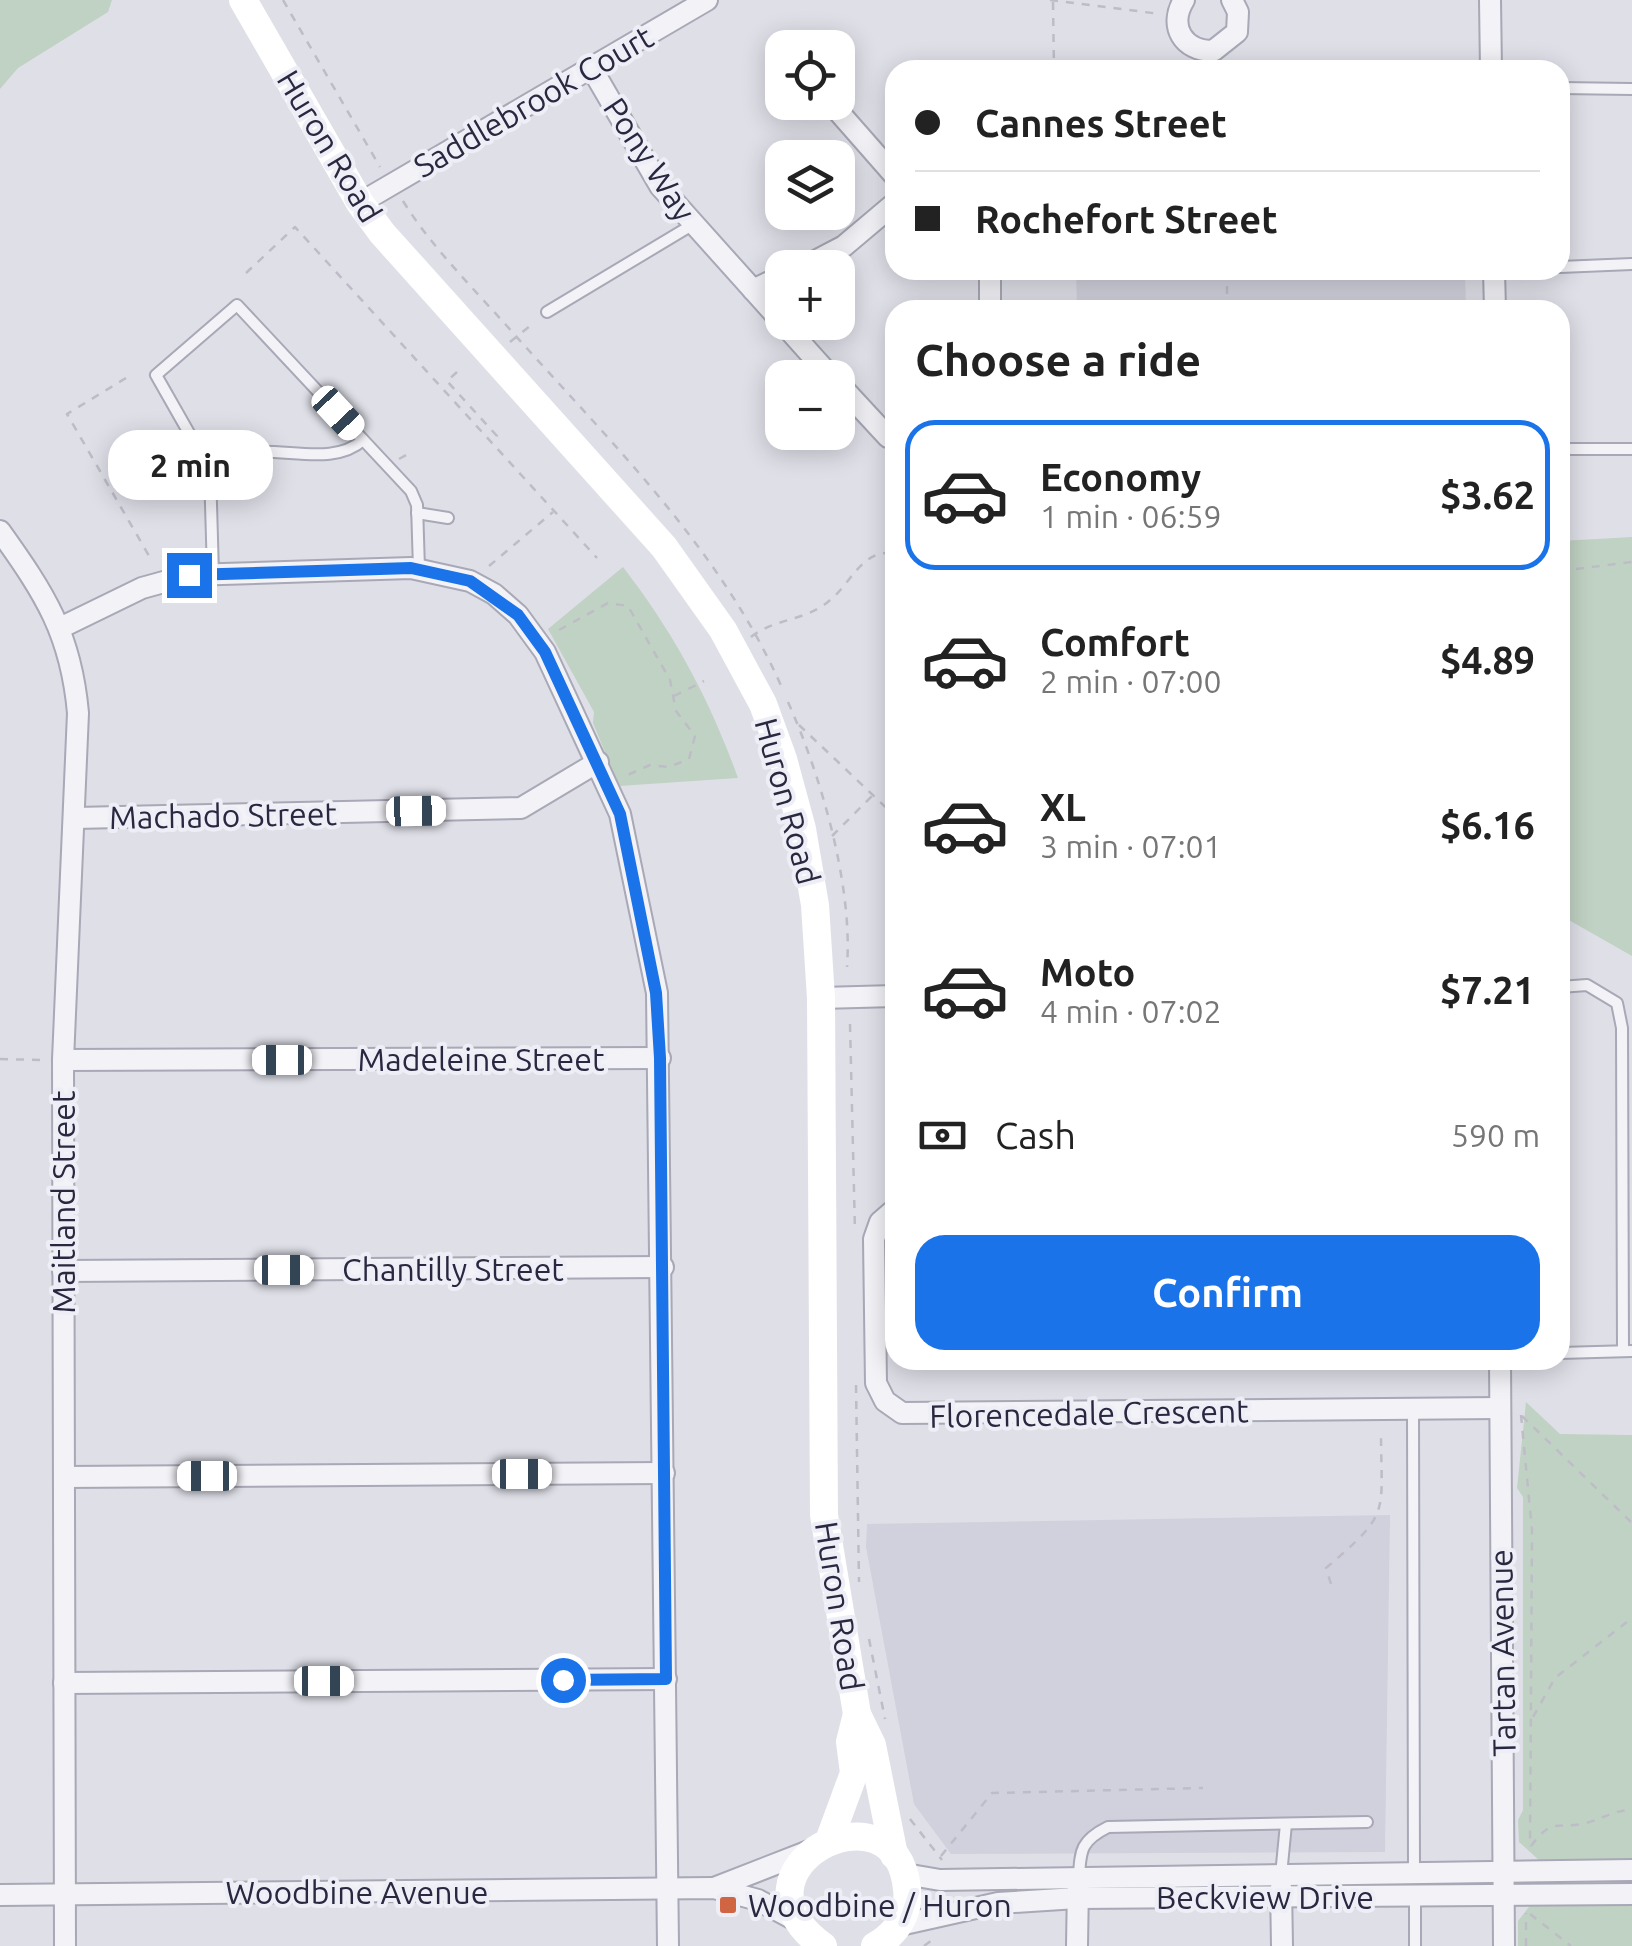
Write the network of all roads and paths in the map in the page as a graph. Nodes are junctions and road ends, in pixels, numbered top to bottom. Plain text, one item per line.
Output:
1 (243, 0) edge
2 (283, 0) edge
3 (707, 0) edge
4 (1051, 0) edge
5 (1490, 0) edge
6 (1236, 1) edge
7 (1180, 8) edge
8 (1054, 60) edge
9 (1491, 60) edge
10 (592, 69) junction
11 (1570, 88) edge
12 (1632, 89) edge
13 (846, 120) edge
14 (885, 165) edge
15 (380, 168) dead end
16 (360, 203) junction
17 (885, 211) edge
18 (692, 224) junction
19 (836, 250) edge
20 (1632, 264) edge
21 (1570, 267) edge
22 (246, 272) dead end
23 (765, 284) edge
24 (752, 290) junction
25 (548, 312) joint
26 (490, 358) junction
27 (816, 360) edge
28 (457, 372) dead end
29 (126, 378) dead end
30 (855, 401) edge
31 (885, 434) edge
32 (363, 440) junction
33 (491, 442) junction
34 (1632, 448) edge
35 (1570, 450) edge
36 (410, 452) dead end
37 (397, 462) dead end
38 (209, 468) junction
39 (554, 511) junction
40 (418, 514) junction
41 (448, 518) dead end
42 (0, 531) edge
43 (885, 552) edge
44 (598, 558) dead end
45 (152, 561) dead end
46 (1632, 562) edge
47 (490, 566) dead end
48 (419, 569) junction
49 (1570, 570) edge
50 (213, 573) junction
51 (62, 627) junction
52 (559, 630) dead end
53 (734, 651) junction
54 (704, 680) dead end
55 (673, 697) junction
56 (798, 724) dead end
57 (598, 762) junction
58 (607, 782) junction
59 (872, 796) junction
60 (885, 807) edge
61 (75, 818) junction
62 (831, 837) dead end
63 (1570, 986) edge
64 (885, 996) edge
65 (821, 998) junction
66 (850, 1024) dead end
67 (660, 1058) junction
68 (0, 1059) edge
69 (63, 1060) junction
70 (885, 1218) edge
71 (855, 1244) dead end
72 (663, 1267) junction
73 (63, 1272) junction
74 (1628, 1351) edge
75 (1570, 1353) edge
76 (1500, 1370) edge
77 (856, 1379) dead end
78 (1500, 1408) junction
79 (1412, 1409) junction
80 (1381, 1431) dead end
81 (664, 1473) junction
82 (64, 1477) junction
83 (1632, 1523) edge
84 (1331, 1584) dead end
85 (860, 1586) dead end
86 (1632, 1618) edge
87 (866, 1622) dead end
88 (666, 1679) junction
89 (64, 1683) junction
90 (857, 1714) junction
91 (1532, 1718) junction
92 (889, 1736) dead end
93 (1203, 1788) dead end
94 (1632, 1810) edge
95 (906, 1814) dead end
96 (1367, 1822) dead end
97 (1286, 1824) junction
98 (820, 1844) junction
99 (940, 1857) junction
100 (899, 1865) junction
101 (944, 1868) dead end
102 (1630, 1870) edge
103 (1504, 1872) junction
104 (1414, 1873) junction
105 (1281, 1875) junction
106 (714, 1888) junction
107 (1078, 1888) junction
108 (668, 1890) junction
109 (65, 1894) junction
110 (1630, 1894) edge
111 (0, 1895) edge
112 (1505, 1895) junction
113 (1415, 1896) junction
114 (1282, 1897) junction
115 (1527, 1909) junction
116 (900, 1924) junction
117 (945, 1931) dead end
118 (800, 1933) edge
119 (66, 1946) edge
120 (668, 1946) edge
121 (822, 1946) edge
122 (875, 1946) edge
123 (924, 1946) edge
124 (1077, 1946) edge
125 (1282, 1946) edge
126 (1415, 1946) edge
127 (1504, 1946) edge
128 (1526, 1946) edge
129 (1571, 1946) edge

1 - 16 main road, Huron Road
2 - 15 path
3 - 10 street, Saddlebrook Court
4 - 7 path
4 - 8 path
5 - 9 street
6 - 7 street
10 - 16 street, Saddlebrook Court
10 - 18 street, Pony Way
11 - 12 lane
13 - 14 street
16 - 26 main road, Huron Road
17 - 19 street
18 - 24 street, Pony Way
18 - 25 lane
20 - 21 lane
22 - 33 path
23 - 24 street
24 - 27 street, Pony Way
25 - 26 path
26 - 53 main road, Huron Road
28 - 33 path
29 - 45 path
30 - 31 street
32 - 38 lane
32 - 38 lane
32 - 40 lane
33 - 39 path
34 - 35 lane
36 - 37 path
38 - 50 lane
39 - 44 path
39 - 47 path
40 - 41 lane
40 - 48 lane
42 - 51 street, Maitland Street
43 - 53 path
46 - 49 path
48 - 50 street
48 - 57 street
50 - 51 street
51 - 61 street, Maitland Street
52 - 55 path
53 - 65 main road, Huron Road
54 - 55 path
55 - 58 path
56 - 59 path
57 - 58 street
57 - 61 street, Machado Street
58 - 67 street
59 - 60 path
59 - 62 path
61 - 69 street, Maitland Street
63 - 74 lane
64 - 65 street
65 - 90 main road, Huron Road
66 - 71 path
67 - 69 street, Madeleine Street
67 - 72 street
68 - 69 path
69 - 73 street, Maitland Street
70 - 79 street, Florencedale Crescent
72 - 73 street, Chantilly Street
72 - 81 street
73 - 82 street, Maitland Street
74 - 75 lane
76 - 78 street, Tartan Avenue
77 - 85 path
78 - 79 street, Florencedale Crescent
78 - 103 street, Tartan Avenue
79 - 104 lane
80 - 84 path
81 - 82 street
81 - 88 street
82 - 89 street, Maitland Street
83 - 91 path
86 - 91 path
87 - 92 path
88 - 89 street
88 - 108 street
89 - 109 street, Maitland Street
90 - 98 main road, Huron Road
90 - 100 main road, Huron Road
91 - 94 path
93 - 99 path
95 - 99 path
96 - 97 lane
97 - 105 lane
97 - 107 lane
98 - 100 main road
98 - 106 street, Woodbine Avenue
98 - 118 main road, Huron Road
99 - 101 path
100 - 107 street, Beckview Drive
100 - 116 main road, Huron Road
102 - 103 street, Beckview Drive
102 - 110 lane
103 - 104 street, Beckview Drive
103 - 112 street, Tartan Avenue
104 - 105 street, Beckview Drive
105 - 107 street, Beckview Drive
105 - 114 street
106 - 108 street, Woodbine Avenue
106 - 118 street, Woodbine Avenue
107 - 114 street, Beckview Drive
107 - 116 street, Beckview Drive
107 - 124 street
108 - 109 street, Woodbine Avenue
108 - 120 street
109 - 111 street, Woodbine Avenue
109 - 119 street, Maitland Street
110 - 112 street, Beckview Drive
112 - 113 street, Beckview Drive
112 - 115 path
112 - 127 street, Tartan Avenue
113 - 114 street, Beckview Drive
113 - 126 lane
114 - 125 street
115 - 128 path
115 - 129 path
116 - 122 main road
117 - 123 path
118 - 121 main road

